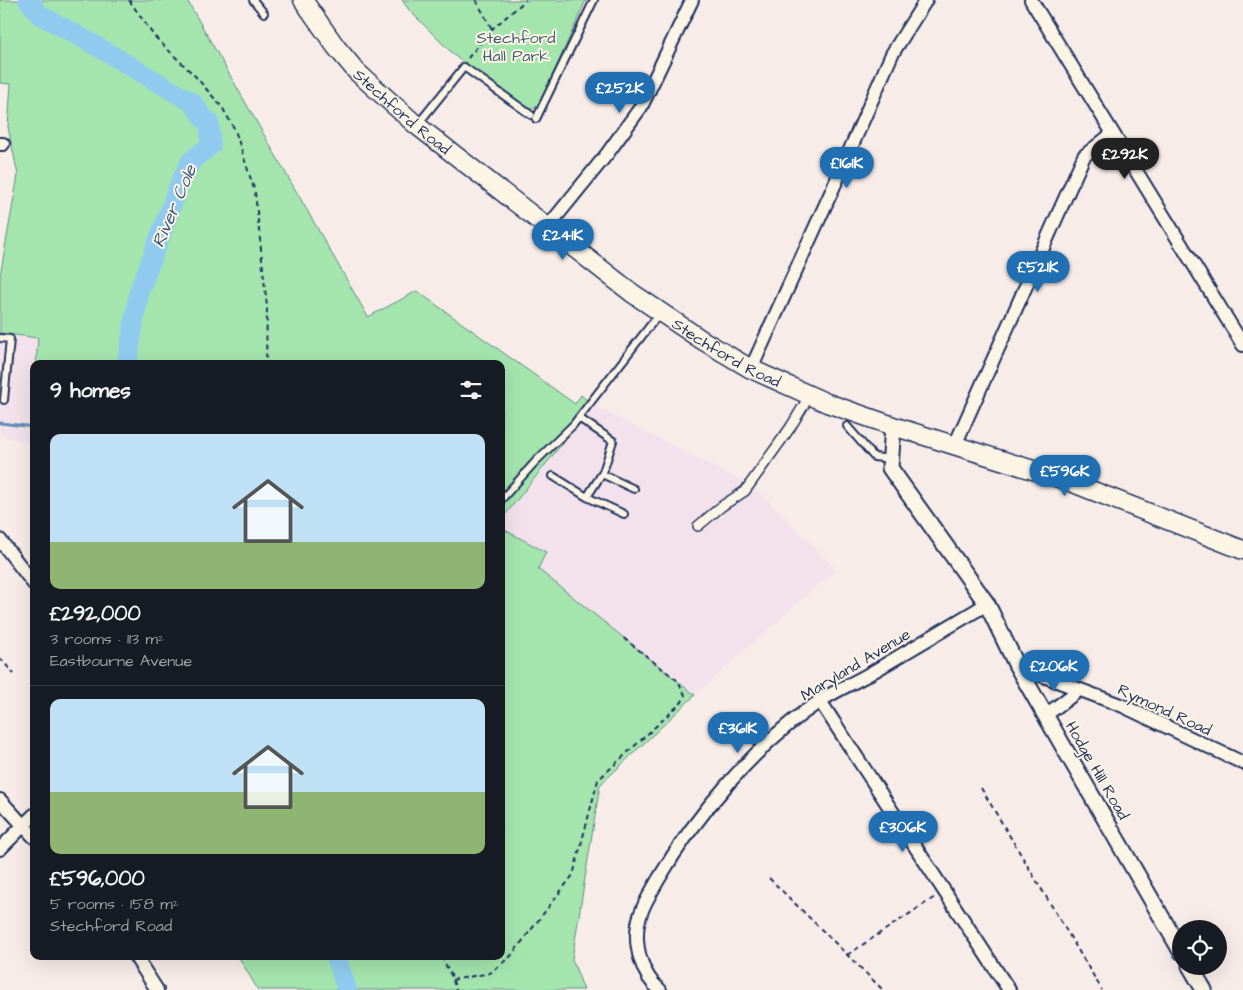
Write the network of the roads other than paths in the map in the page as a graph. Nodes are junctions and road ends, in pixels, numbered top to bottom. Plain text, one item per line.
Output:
1 (252, 0) edge
2 (303, 0) edge
3 (594, 0) edge
4 (692, 0) edge
5 (926, 0) edge
6 (1031, 0) edge
7 (264, 13) dead end
8 (416, 126) junction
9 (1112, 134) junction
10 (547, 228) junction
11 (660, 313) junction
12 (0, 338) edge
13 (1243, 345) edge
14 (751, 369) junction
15 (810, 395) junction
16 (4, 400) dead end
17 (579, 418) junction
18 (847, 426) dead end
19 (894, 426) junction
20 (955, 445) junction
21 (891, 460) junction
22 (602, 474) junction
23 (553, 476) dead end
24 (634, 489) dead end
25 (505, 496) edge
26 (587, 497) junction
27 (624, 514) dead end
28 (698, 526) dead end
29 (0, 540) edge
30 (1243, 550) edge
31 (30, 579) edge
32 (987, 604) junction
33 (1017, 666) junction
34 (1079, 690) junction
35 (820, 701) junction
36 (1046, 715) junction
37 (1243, 762) edge
38 (0, 800) edge
39 (30, 819) edge
40 (23, 826) junction
41 (30, 833) edge
42 (0, 848) edge
43 (1172, 935) edge
44 (138, 960) edge
45 (1195, 975) edge
46 (157, 990) edge
47 (660, 990) edge
48 (1009, 990) edge
49 (1204, 990) edge

1 - 7 lane
2 - 8 main road, Stechford Road
3 - 8 lane
4 - 10 street
5 - 14 street
6 - 9 street
8 - 10 main road, Stechford Road
9 - 13 street
9 - 20 street
10 - 11 main road, Stechford Road
11 - 14 main road, Stechford Road
11 - 17 lane
12 - 16 lane
14 - 15 main road, Stechford Road
15 - 19 main road, Stechford Road
15 - 28 street
17 - 22 lane
17 - 25 lane
18 - 21 lane
19 - 20 main road, Stechford Road
19 - 21 street, Hodge Hill Road
20 - 30 main road, Stechford Road
21 - 32 street, Hodge Hill Road
22 - 24 lane
22 - 26 lane
23 - 26 lane
26 - 27 lane
29 - 31 street
32 - 33 street, Hodge Hill Road
32 - 35 street, Maryland Avenue
33 - 34 street, Rymond Road
33 - 36 street, Hodge Hill Road
34 - 36 street
34 - 37 street, Rymond Road
35 - 47 street, Maryland Avenue
35 - 48 street
36 - 43 street, Hodge Hill Road
38 - 40 street
39 - 40 street
40 - 41 street
40 - 42 street
44 - 46 street
45 - 49 street

